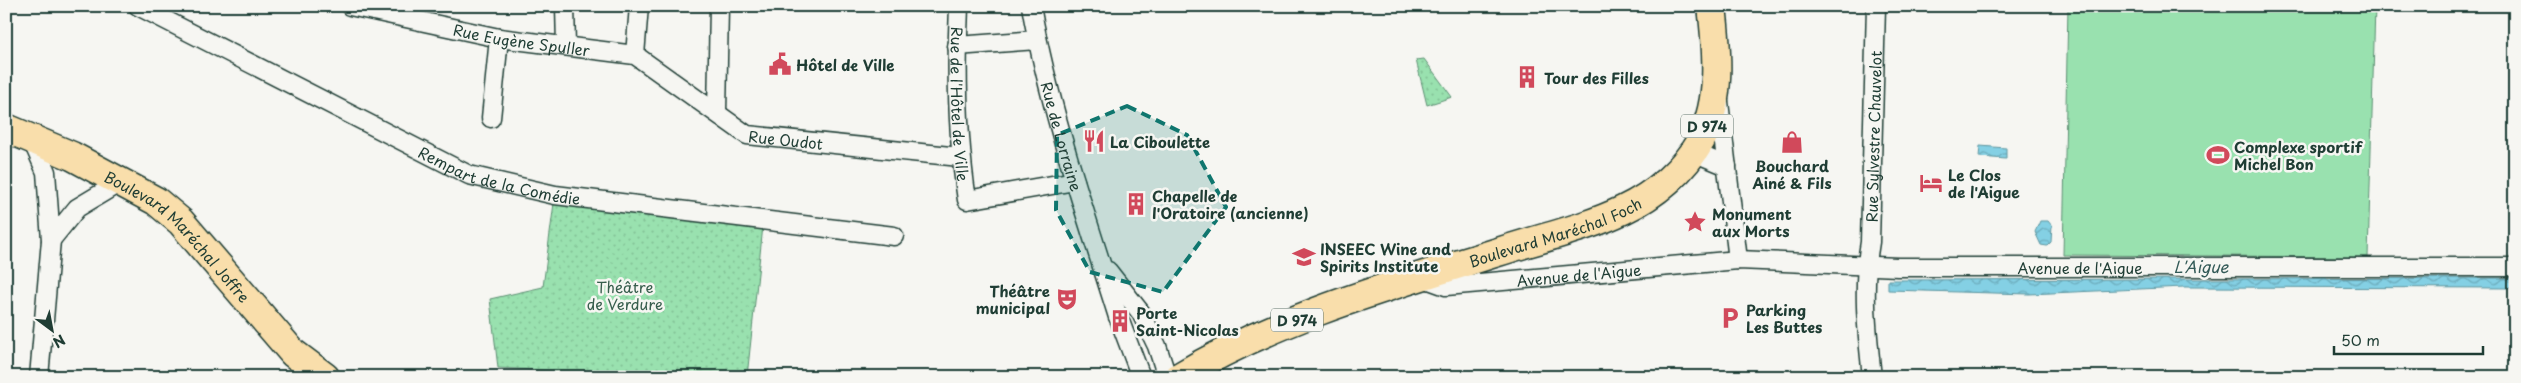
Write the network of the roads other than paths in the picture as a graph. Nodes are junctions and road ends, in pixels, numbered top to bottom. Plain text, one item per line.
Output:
1 (138, 6) edge
2 (350, 6) edge
3 (565, 6) edge
4 (640, 6) edge
5 (719, 6) edge
6 (959, 6) edge
7 (1031, 6) edge
8 (1712, 6) edge
9 (1876, 6) edge
10 (499, 38) junction
11 (1037, 40) junction
12 (566, 46) junction
13 (957, 46) junction
14 (635, 55) junction
15 (1717, 81) junction
16 (717, 113) junction
17 (491, 118) dead end
18 (6, 128) edge
19 (31, 138) junction
20 (1693, 152) junction
21 (960, 157) junction
22 (1727, 166) junction
23 (122, 181) junction
24 (1075, 181) junction
25 (894, 236) dead end
26 (51, 240) junction
27 (1738, 260) junction
28 (1101, 263) junction
29 (1866, 266) junction
30 (2515, 267) edge
31 (1421, 277) junction
32 (1214, 355) junction
33 (39, 377) edge
34 (325, 377) edge
35 (1141, 377) edge
36 (1167, 377) edge
37 (1178, 377) edge
38 (1198, 377) edge
39 (1872, 377) edge

1 - 25 street, Rempart de la Comédie
2 - 10 street, Rue Eugène Spuller
3 - 12 street
4 - 14 street
5 - 16 street
6 - 13 street, Rue de l'Hôtel de Ville
7 - 11 street, Rue de Lorraine
8 - 15 main road, Boulevard Maréchal Foch / D 974
9 - 29 street, Rue Sylvestre Chauvelot
10 - 12 street, Rue Eugène Spuller
10 - 17 street
11 - 13 street
11 - 24 street, Rue de Lorraine
12 - 14 street, Rue Eugène Spuller
13 - 21 street, Rue de l'Hôtel de Ville
14 - 16 street, Rue Oudot
15 - 20 main road, Boulevard Maréchal Foch / D 974
15 - 22 street
16 - 21 street, Rue Oudot
18 - 19 main road, Boulevard Maréchal Joffre
19 - 23 main road, Boulevard Maréchal Joffre
19 - 26 street
20 - 22 street
20 - 31 main road, Boulevard Maréchal Foch / D 974
21 - 24 street, Rue de l'Hôtel de Ville
22 - 27 street
23 - 26 street
23 - 34 main road, Boulevard Maréchal Joffre
24 - 28 street, Rue de Lorraine
26 - 33 street
27 - 29 street, Avenue de l'Aigue
27 - 31 street, Avenue de l'Aigue
28 - 35 street, Rue de Lorraine
28 - 36 street, Rue de Lorraine
29 - 30 street, Avenue de l'Aigue
29 - 39 street, Rue Sylvestre Chauvelot
31 - 32 main road, Boulevard Maréchal Foch / D 974
32 - 37 main road, Boulevard Maréchal Foch / D 974
32 - 38 main road

